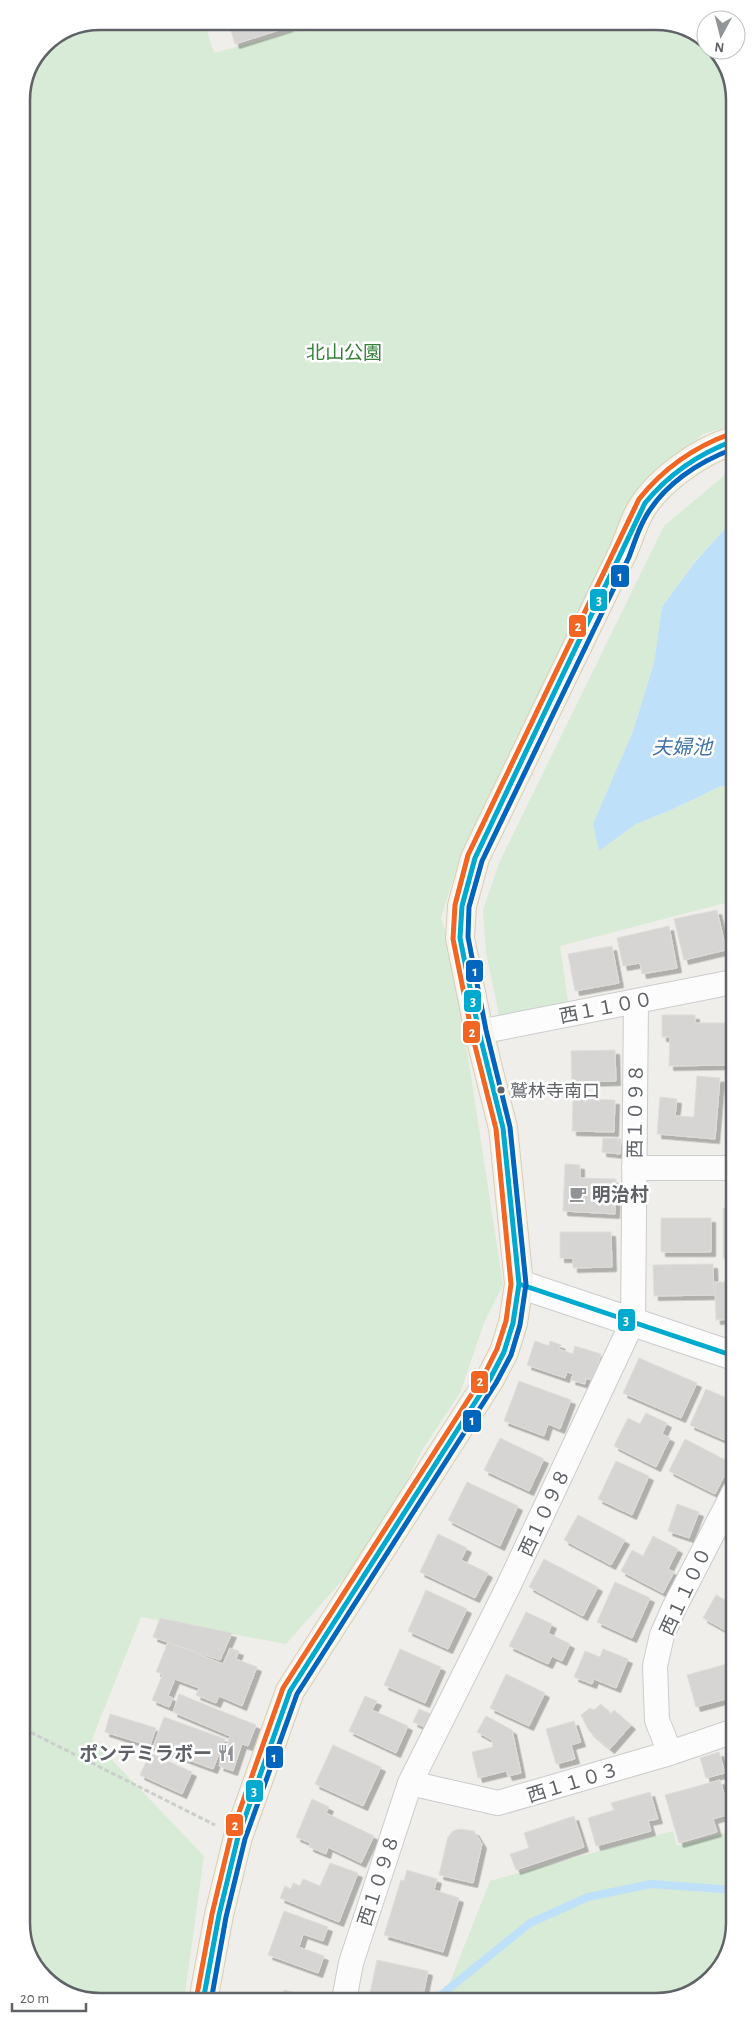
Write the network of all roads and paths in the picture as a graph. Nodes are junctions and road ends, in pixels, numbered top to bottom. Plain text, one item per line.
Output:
1 (726, 443) edge
2 (726, 983) edge
3 (636, 1001) junction
4 (479, 1032) junction
5 (634, 1168) junction
6 (726, 1168) edge
7 (519, 1284) junction
8 (633, 1320) junction
9 (726, 1353) edge
10 (726, 1507) edge
11 (30, 1732) edge
12 (726, 1734) edge
13 (670, 1753) junction
14 (410, 1782) junction
15 (238, 1837) junction
16 (204, 1993) edge
17 (345, 1993) edge

1 - 4 main road
2 - 3 street, 西１１００
3 - 4 street, 西１１００
3 - 5 street, 西１０９８
4 - 7 main road
5 - 6 street
5 - 8 street, 西１０９８
7 - 8 street
7 - 15 main road
8 - 9 street
8 - 14 street, 西１０９８
10 - 13 street, 西１１００
11 - 15 path
12 - 13 street, 西１１０３
13 - 14 street, 西１１０３
14 - 17 street, 西１０９８
15 - 16 main road

